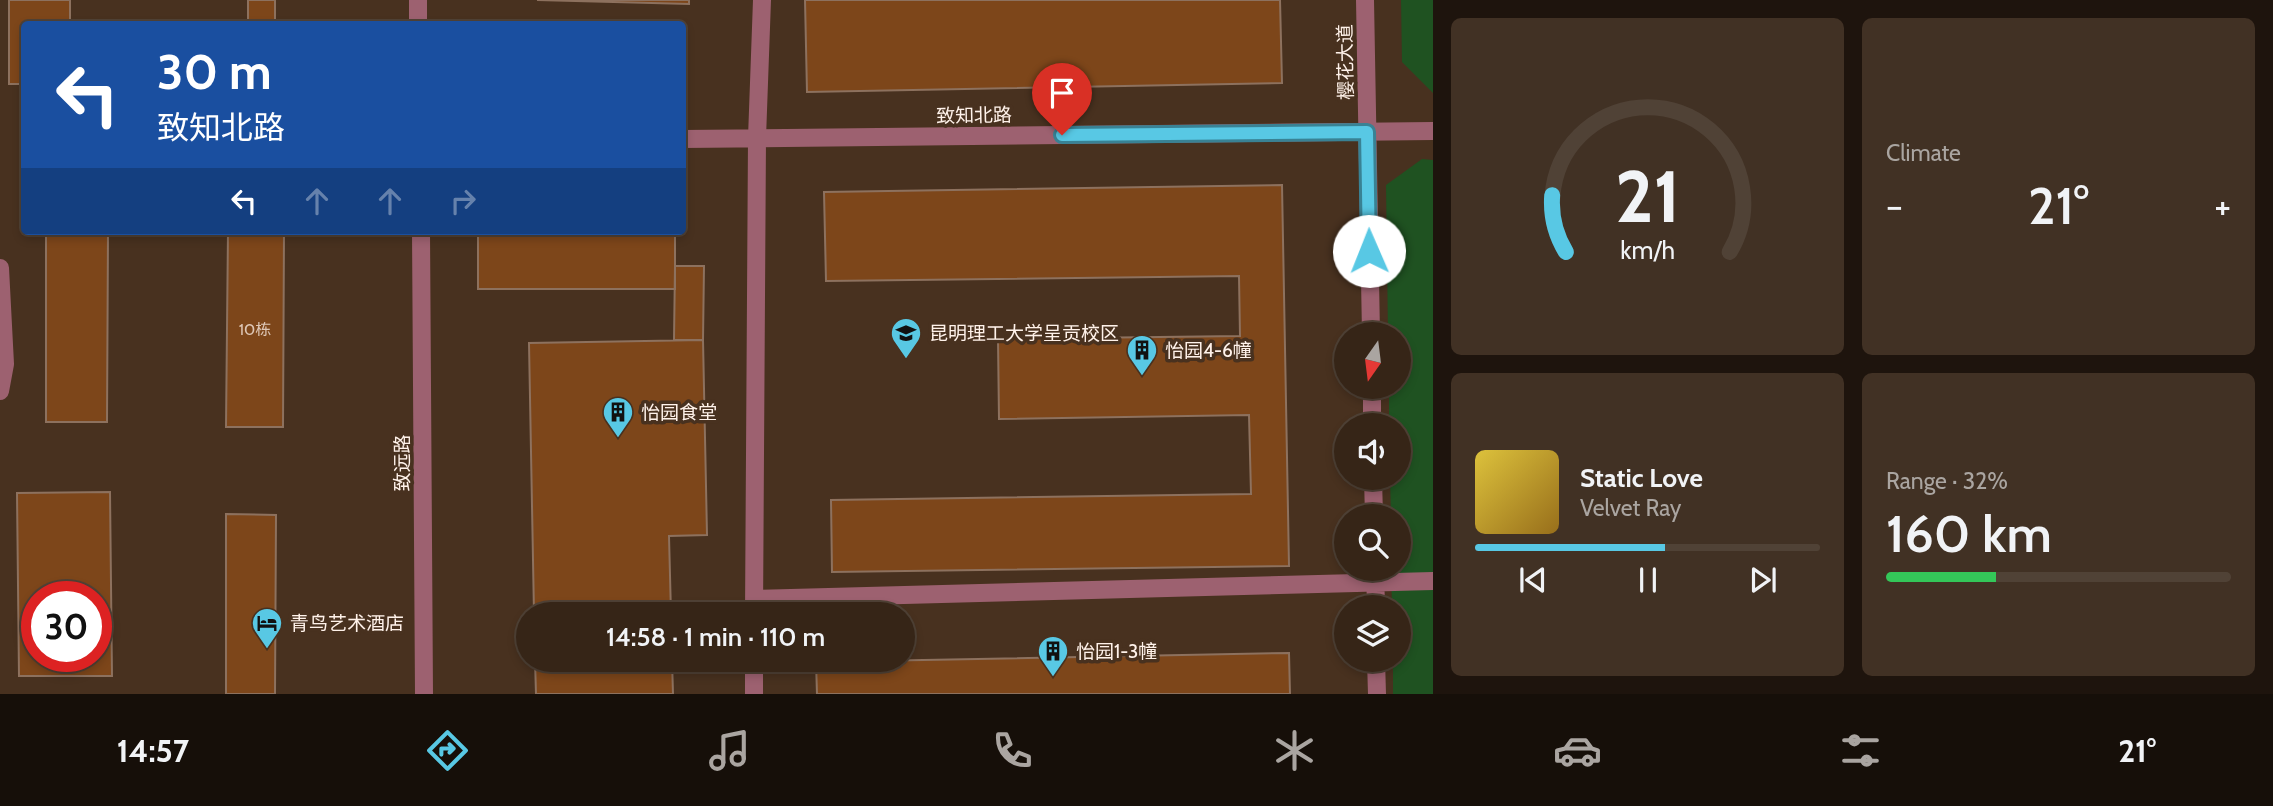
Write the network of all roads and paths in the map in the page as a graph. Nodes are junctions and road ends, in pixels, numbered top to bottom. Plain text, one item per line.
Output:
1 (418, 0) edge
2 (762, 0) edge
3 (1365, 0) edge
4 (418, 21) edge
5 (1433, 131) edge
6 (1367, 132) junction
7 (757, 138) junction
8 (686, 139) edge
9 (421, 235) edge
10 (0, 268) edge
11 (1371, 322) edge
12 (0, 391) edge
13 (1334, 577) edge
14 (1411, 579) edge
15 (1433, 581) edge
16 (755, 602) edge
17 (852, 602) edge
18 (754, 672) edge
19 (1377, 672) edge
20 (424, 694) edge
21 (754, 694) edge
22 (1377, 694) edge

1 - 4 street
2 - 7 street
3 - 6 street, 樱花大道
5 - 6 street, 致知北路
6 - 7 street, 致知北路
6 - 11 street, 樱花大道
7 - 8 street, 致知北路
7 - 16 street
9 - 20 street, 致远路
10 - 12 street
13 - 17 street
14 - 15 street
18 - 21 street
19 - 22 street

